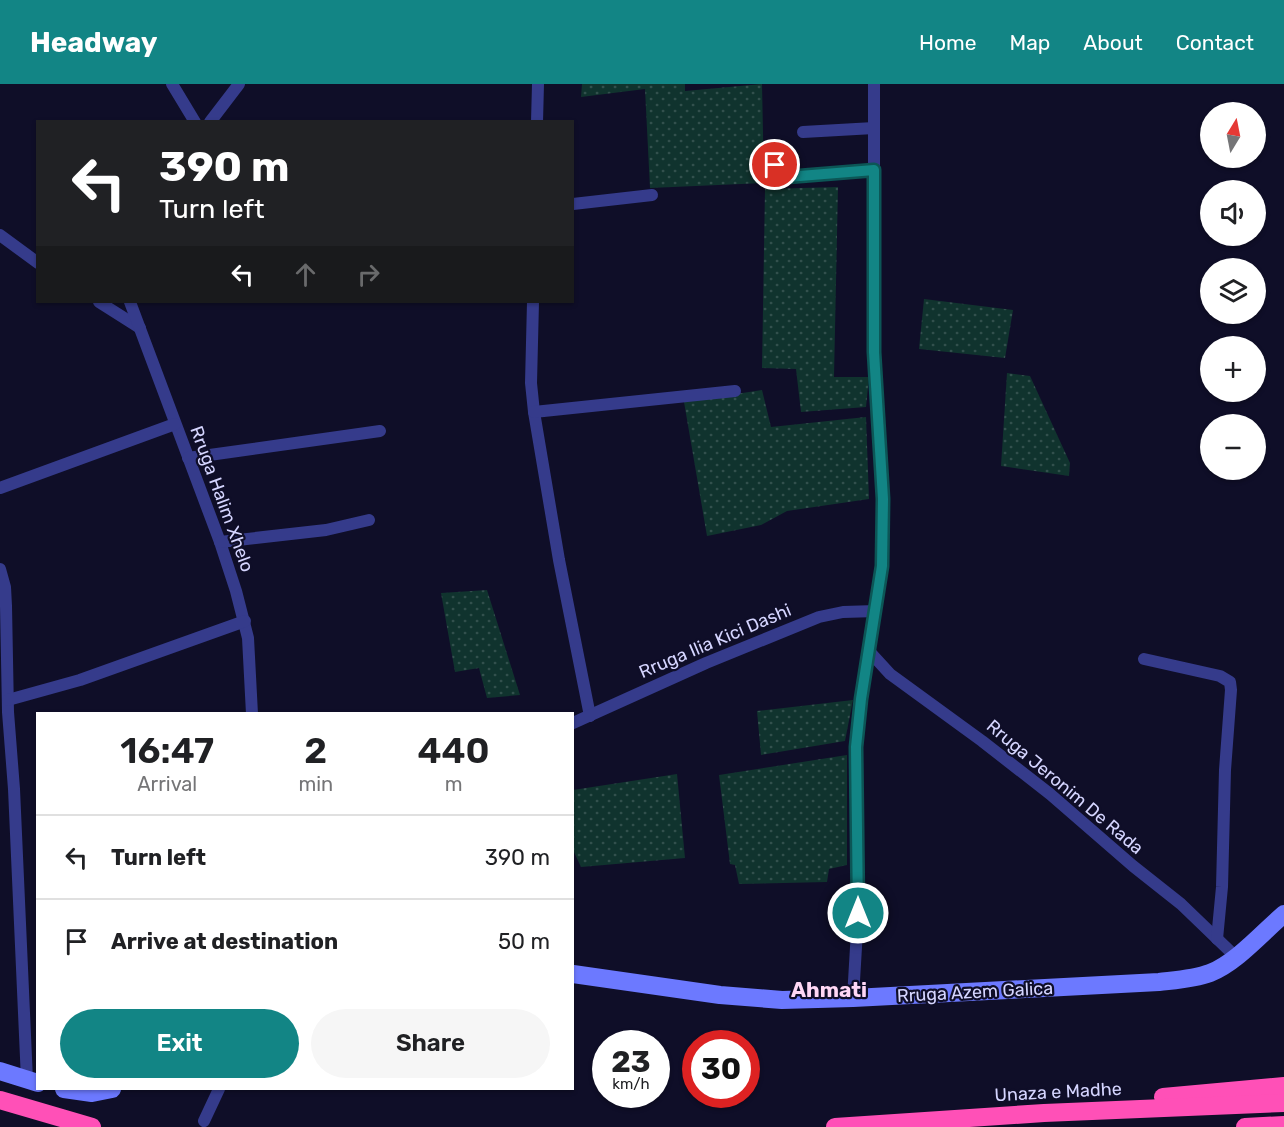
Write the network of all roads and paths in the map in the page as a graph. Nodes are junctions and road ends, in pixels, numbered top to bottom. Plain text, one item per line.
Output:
1 (172, 84) edge
2 (239, 84) edge
3 (538, 84) edge
4 (874, 84) edge
5 (194, 120) edge
6 (212, 120) edge
7 (537, 120) edge
8 (874, 128) junction
9 (803, 132) dead end
10 (775, 165) dead end
11 (874, 170) junction
12 (652, 195) dead end
13 (574, 204) edge
14 (0, 235) edge
15 (36, 262) edge
16 (101, 303) edge
17 (130, 303) edge
18 (533, 303) edge
19 (140, 328) junction
20 (735, 391) dead end
21 (534, 412) junction
22 (175, 424) junction
23 (380, 431) dead end
24 (188, 458) junction
25 (0, 488) edge
26 (369, 520) dead end
27 (220, 542) junction
28 (0, 569) edge
29 (876, 611) junction
30 (245, 621) junction
31 (868, 651) junction
32 (1144, 659) dead end
33 (8, 700) junction
34 (252, 712) edge
35 (590, 716) junction
36 (574, 723) edge
37 (1284, 914) edge
38 (1217, 939) junction
39 (1236, 957) junction
40 (574, 974) edge
41 (853, 998) junction
42 (0, 1071) edge
43 (32, 1081) edge
44 (1284, 1086) edge
45 (71, 1090) edge
46 (107, 1090) edge
47 (219, 1090) edge
48 (0, 1100) edge
49 (1284, 1102) edge
50 (929, 1120) junction
51 (204, 1121) dead end
52 (1284, 1125) edge
53 (92, 1127) edge
54 (835, 1127) edge
55 (1245, 1127) edge

1 - 5 street
2 - 6 street
3 - 7 street
4 - 8 street
8 - 9 street
8 - 11 street
10 - 11 street
11 - 29 street
12 - 13 street
14 - 15 street
16 - 19 street
17 - 19 street, Rruga Halim Xhelo
18 - 21 street
19 - 22 street, Rruga Halim Xhelo
20 - 21 street
21 - 35 street
22 - 24 street, Rruga Halim Xhelo
22 - 25 street
23 - 24 street
24 - 27 street, Rruga Halim Xhelo
26 - 27 street
27 - 30 street, Rruga Halim Xhelo
28 - 33 street
29 - 31 street
29 - 35 street, Rruga Ilia Kici Dashi
30 - 33 street
30 - 34 street, Rruga Halim Xhelo
31 - 38 street, Rruga Jeronim De Rada
31 - 41 street
32 - 38 street
33 - 43 street
35 - 36 street, Rruga Ilia Kici Dashi
37 - 39 main road, Rruga Azem Galica
38 - 39 street, Rruga Jeronim De Rada
39 - 41 main road, Rruga Azem Galica
40 - 41 main road, Rruga Azem Galica
42 - 43 main road
44 - 50 highway
45 - 46 main road
47 - 51 street
48 - 53 highway
49 - 50 highway, Unaza e Madhe
50 - 54 highway, Unaza e Madhe
52 - 55 highway

